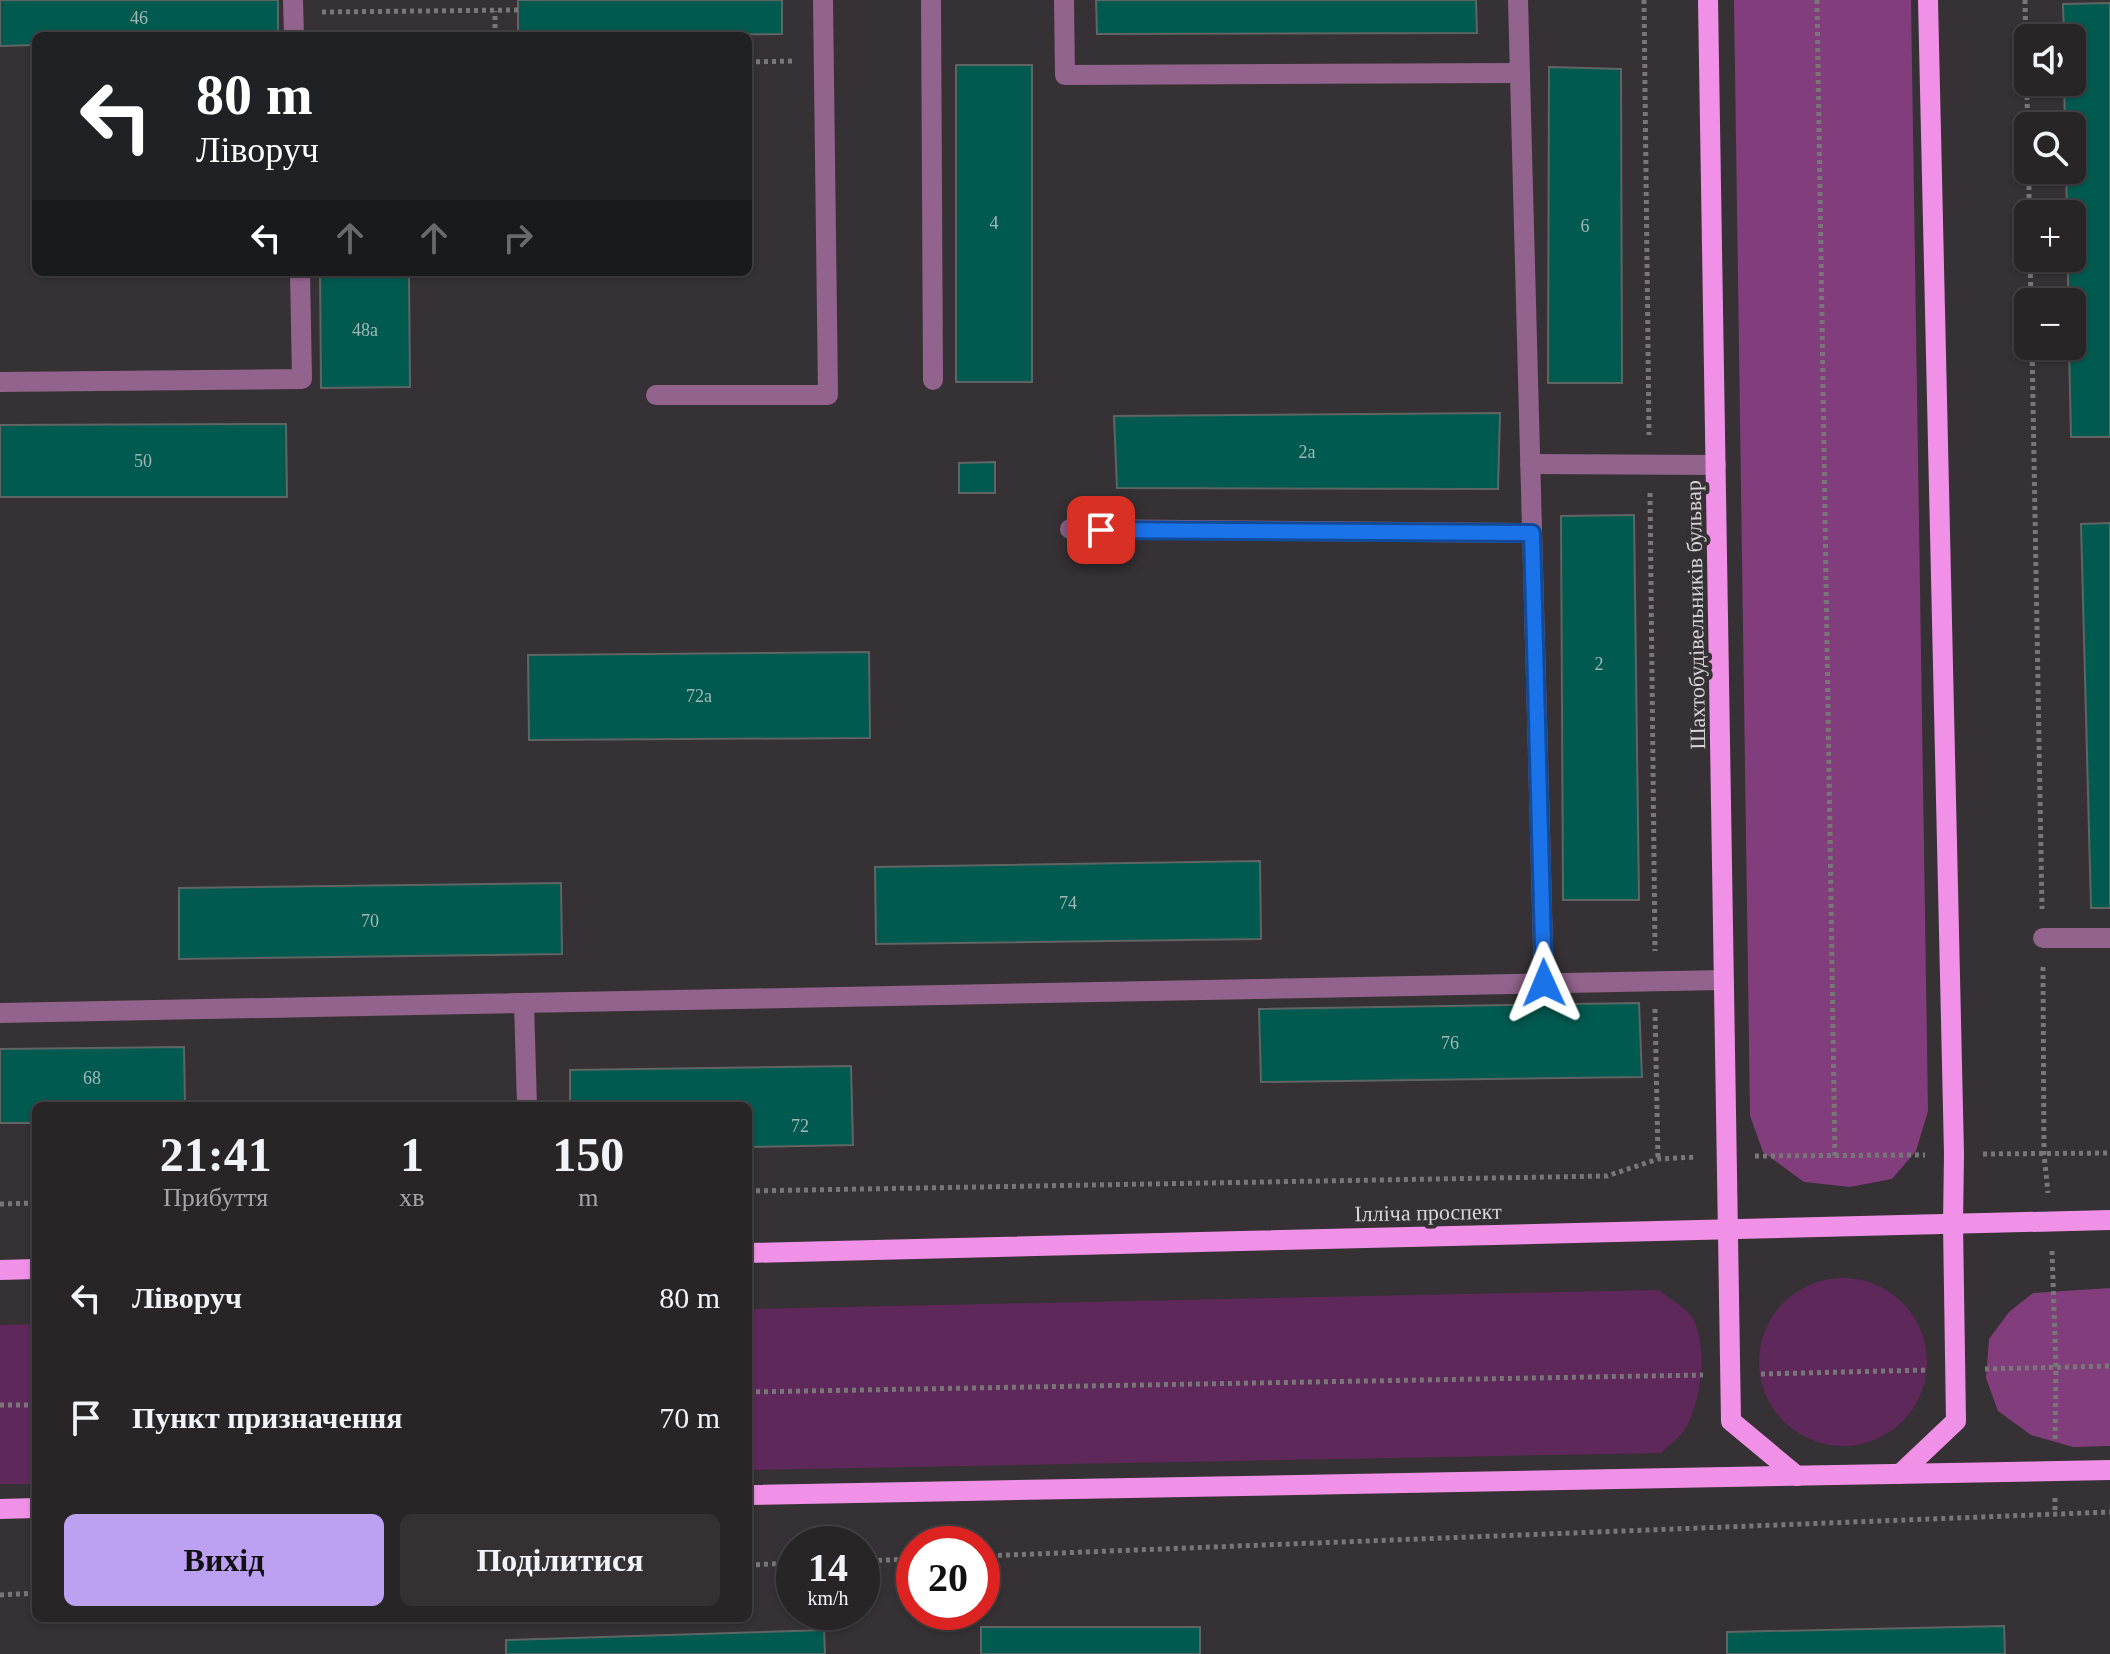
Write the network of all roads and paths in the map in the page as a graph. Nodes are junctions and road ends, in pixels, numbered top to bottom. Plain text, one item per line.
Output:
1 (823, 0) edge
2 (931, 0) edge
3 (1064, 0) edge
4 (1518, 0) edge
5 (1644, 0) edge
6 (1708, 0) edge
7 (1817, 0) edge
8 (1928, 0) edge
9 (2025, 0) edge
10 (293, 6) edge
11 (518, 10) dead end
12 (495, 11) junction
13 (294, 32) edge
14 (495, 32) edge
15 (824, 61) junction
16 (752, 62) edge
17 (1520, 73) junction
18 (2027, 112) edge
19 (300, 276) edge
20 (2032, 360) edge
21 (933, 380) dead end
22 (0, 382) edge
23 (656, 395) dead end
24 (1530, 464) junction
25 (1649, 465) junction
26 (1716, 465) junction
27 (1070, 529) dead end
28 (1532, 533) junction
29 (2043, 938) junction
30 (2110, 938) edge
31 (1724, 980) junction
32 (1655, 981) junction
33 (1544, 983) junction
34 (524, 1003) junction
35 (0, 1013) edge
36 (527, 1102) edge
37 (2110, 1153) edge
38 (1954, 1154) junction
39 (2044, 1154) junction
40 (1727, 1156) junction
41 (1835, 1157) junction
42 (1658, 1159) junction
43 (752, 1191) edge
44 (32, 1203) edge
45 (0, 1204) edge
46 (2110, 1220) edge
47 (2051, 1222) junction
48 (1953, 1224) junction
49 (1729, 1229) junction
50 (752, 1253) edge
51 (32, 1269) edge
52 (0, 1270) edge
53 (2110, 1366) edge
54 (2056, 1368) junction
55 (1955, 1370) junction
56 (1731, 1375) junction
57 (752, 1392) edge
58 (0, 1405) edge
59 (32, 1405) edge
60 (2110, 1470) edge
61 (2055, 1471) junction
62 (1900, 1474) junction
63 (1797, 1476) junction
64 (752, 1495) edge
65 (32, 1508) edge
66 (0, 1509) edge
67 (2110, 1512) edge
68 (2055, 1513) junction
69 (1000, 1555) edge
70 (776, 1564) edge
71 (752, 1565) edge
72 (32, 1593) edge
73 (0, 1595) edge

1 - 15 lane
2 - 21 lane
3 - 17 lane
4 - 17 lane
5 - 25 path
6 - 26 main road, Шахтобудівельників бульвар
7 - 41 path
8 - 38 main road
9 - 18 path
10 - 12 path
10 - 13 lane
11 - 12 path
12 - 14 path
15 - 16 path
15 - 23 lane
17 - 24 lane
19 - 22 lane
20 - 29 path
24 - 25 lane
24 - 28 lane
25 - 26 lane
25 - 32 path
26 - 31 main road, Шахтобудівельників бульвар
27 - 28 lane
28 - 33 lane
29 - 30 lane
29 - 39 path
31 - 32 lane
31 - 40 main road, Шахтобудівельників бульвар
32 - 33 lane
32 - 42 path
33 - 34 lane
34 - 35 lane
34 - 36 lane
37 - 39 path
38 - 39 path
38 - 41 path
38 - 48 main road
39 - 47 path
40 - 41 path
40 - 42 path
40 - 49 main road, Шахтобудівельників бульвар
42 - 43 path
44 - 45 path
46 - 47 main road, Ілліча проспект
47 - 48 main road, Ілліча проспект
47 - 54 path
48 - 49 main road, Ілліча проспект
48 - 55 main road
49 - 50 main road, Ілліча проспект
49 - 56 main road, Шахтобудівельників бульвар
51 - 52 main road
53 - 54 path
54 - 55 path
54 - 61 path
55 - 56 path
55 - 62 main road
56 - 57 path
56 - 63 main road, Шахтобудівельників бульвар
58 - 59 path
60 - 61 main road
61 - 62 main road
61 - 68 path
62 - 63 main road
63 - 64 main road
65 - 66 main road
67 - 68 path
68 - 69 path
70 - 71 path
72 - 73 path

